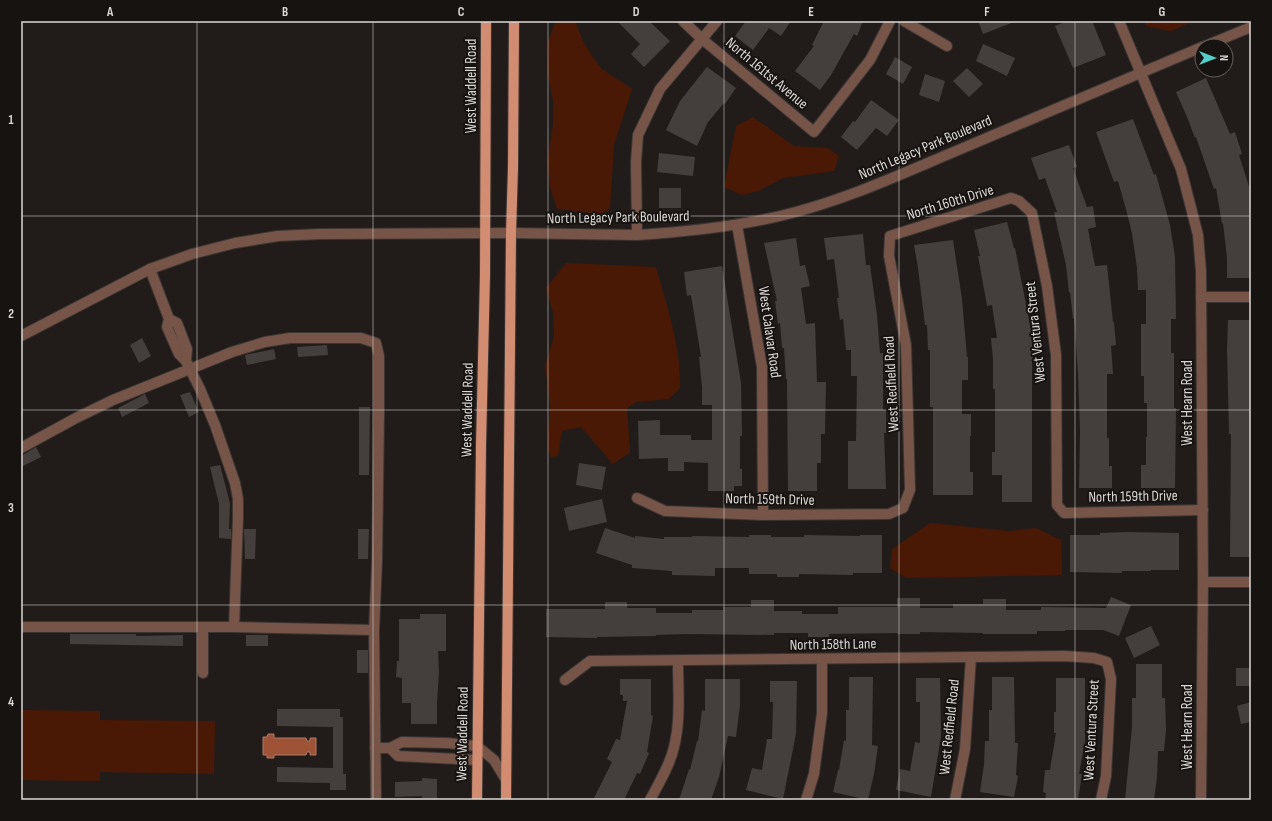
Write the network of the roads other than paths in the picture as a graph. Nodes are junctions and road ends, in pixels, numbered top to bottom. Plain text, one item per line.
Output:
1 (486, 21) edge
2 (514, 21) edge
3 (683, 21) edge
4 (717, 21) edge
5 (890, 21) edge
6 (904, 21) edge
7 (1119, 21) edge
8 (1251, 27) edge
9 (1225, 38) edge
10 (702, 39) junction
11 (947, 46) dead end
12 (1194, 51) edge
13 (1140, 73) junction
14 (1019, 201) joint
15 (737, 225) junction
16 (511, 233) junction
17 (485, 234) junction
18 (636, 235) junction
19 (890, 236) joint
20 (150, 269) junction
21 (1201, 297) junction
22 (1251, 297) edge
23 (21, 336) edge
24 (188, 365) junction
25 (21, 448) edge
26 (638, 498) dead end
27 (903, 508) joint
28 (1202, 510) junction
29 (1064, 513) joint
30 (763, 516) junction
31 (1203, 582) junction
32 (1251, 582) edge
33 (21, 627) edge
34 (203, 627) junction
35 (234, 627) junction
36 (374, 630) junction
37 (971, 657) junction
38 (822, 659) junction
39 (678, 660) junction
40 (1107, 662) joint
41 (203, 673) dead end
42 (565, 680) dead end
43 (477, 746) junction
44 (375, 748) junction
45 (390, 748) junction
46 (477, 760) junction
47 (506, 780) junction
48 (376, 800) edge
49 (477, 800) edge
50 (506, 800) edge
51 (650, 800) edge
52 (806, 800) edge
53 (955, 800) edge
54 (1101, 800) edge
55 (1201, 800) edge

1 - 17 main road, West Waddell Road
2 - 16 main road
3 - 10 street, North 161tst Avenue
4 - 10 street
5 - 10 street, North 161tst Avenue
6 - 11 street
7 - 13 street, West Hearn Road
8 - 9 street, North Legacy Park Boulevard
10 - 18 street
12 - 13 street, North Legacy Park Boulevard
13 - 15 street, North Legacy Park Boulevard
13 - 21 street, West Hearn Road
14 - 19 street, North 160th Drive
14 - 29 street, West Ventura Street
15 - 18 street, North Legacy Park Boulevard
15 - 30 street, West Calavar Road
16 - 17 street, North Legacy Park Boulevard
16 - 18 street, North Legacy Park Boulevard
16 - 47 main road
17 - 20 street, North Legacy Park Boulevard
17 - 43 main road, West Waddell Road
19 - 27 street, West Redfield Road
20 - 23 street, North Legacy Park Boulevard
20 - 24 street
21 - 22 street
21 - 28 street, West Hearn Road
24 - 25 street
24 - 35 street
24 - 36 street
26 - 30 street, North 159th Drive
27 - 30 street, North 159th Drive
28 - 29 street, North 159th Drive
28 - 31 street, West Hearn Road
31 - 32 street
31 - 55 street, West Hearn Road
33 - 34 street
34 - 35 street
34 - 41 street
35 - 36 street
36 - 44 street
37 - 38 street, North 158th Lane
37 - 40 street, North 158th Lane
37 - 53 street, West Redfield Road
38 - 39 street, North 158th Lane
38 - 52 street
39 - 42 street, North 158th Lane
39 - 51 street
40 - 54 street, West Ventura Street
43 - 45 street
43 - 46 main road, West Waddell Road
43 - 47 street
44 - 45 street
44 - 48 street
45 - 46 street
46 - 49 main road, West Waddell Road
47 - 50 main road

